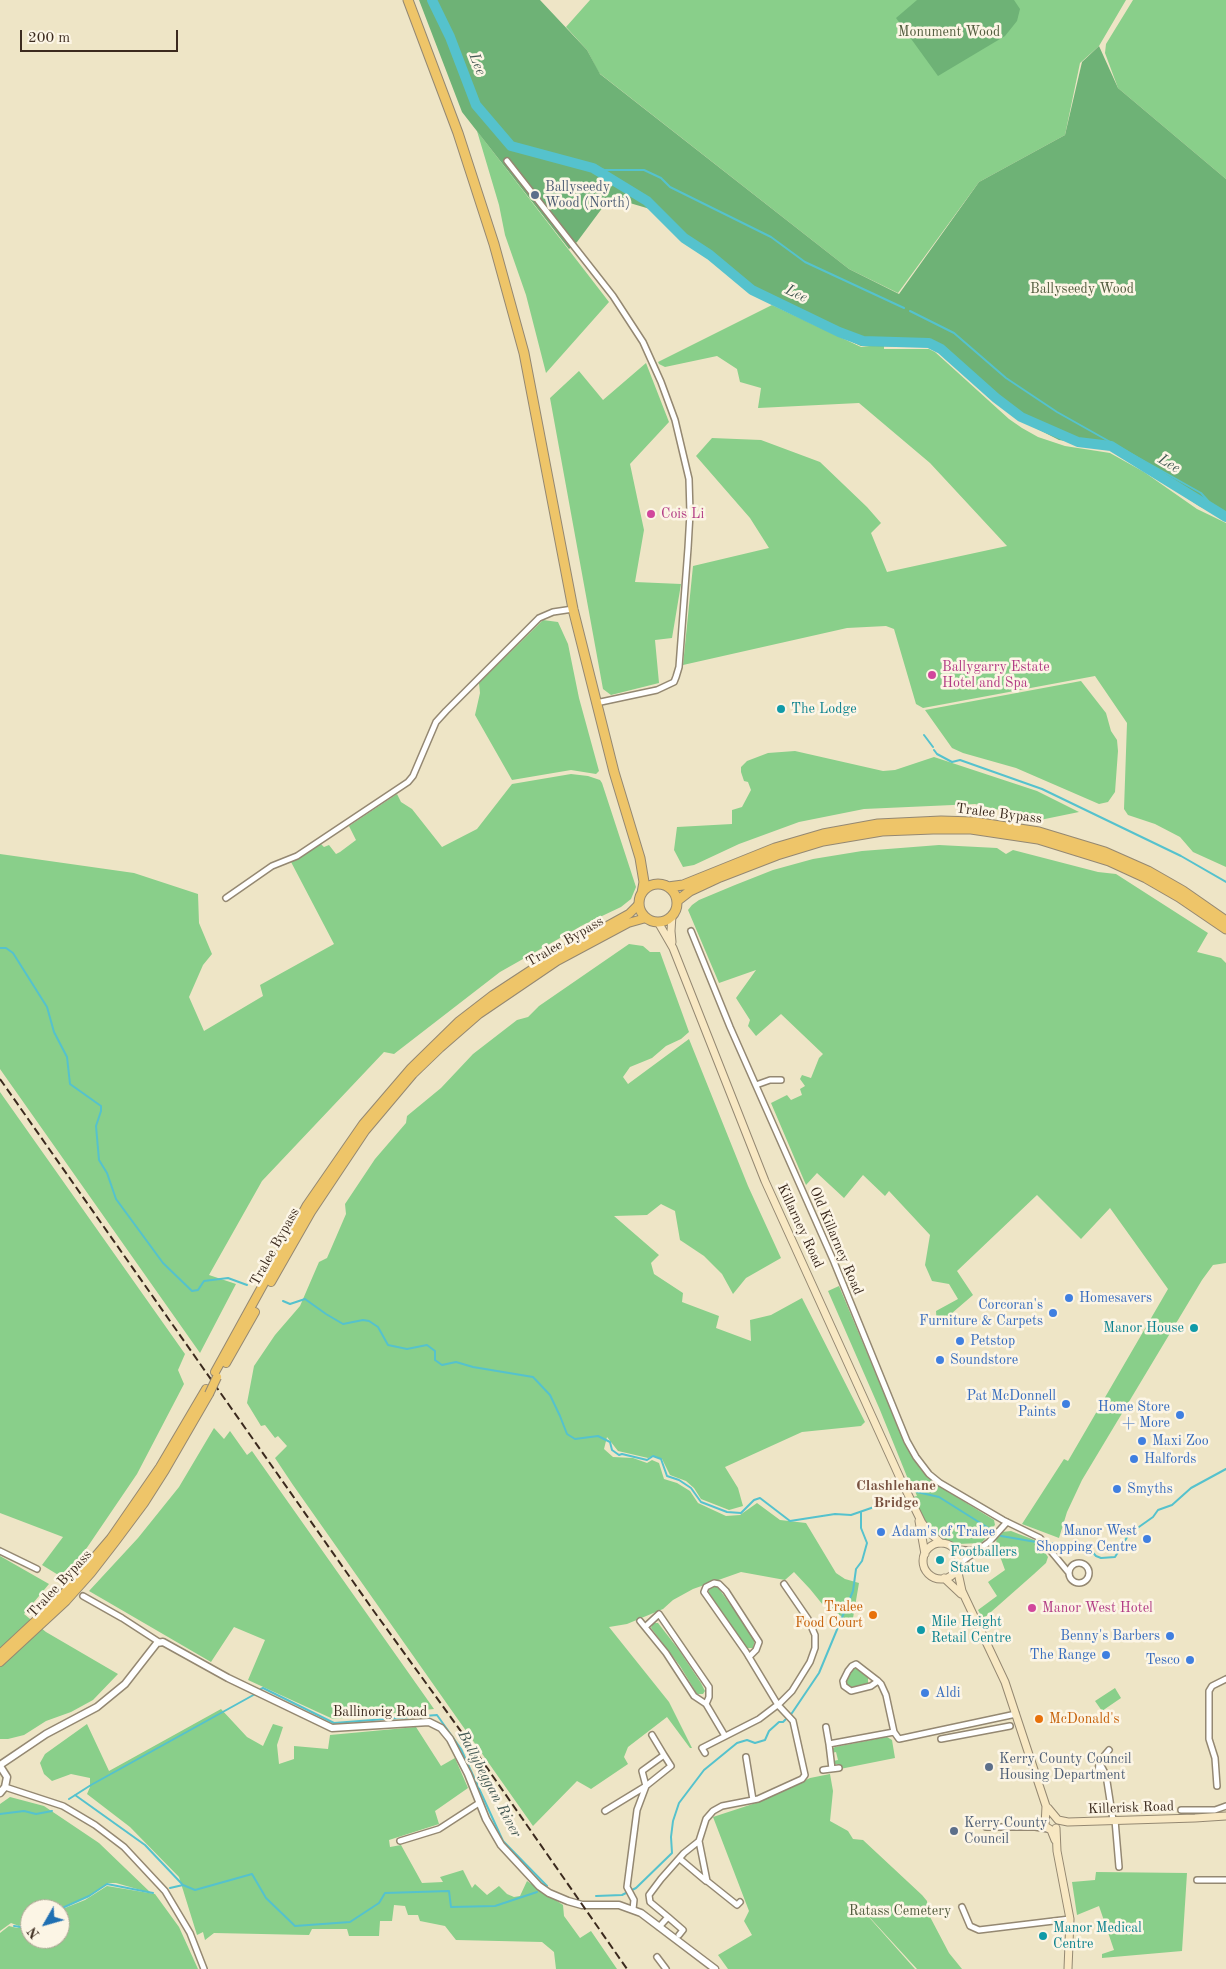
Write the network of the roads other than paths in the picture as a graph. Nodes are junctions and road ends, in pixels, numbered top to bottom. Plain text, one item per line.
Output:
1 (408, 0) edge
2 (507, 161) dead end
3 (573, 609) junction
4 (596, 704) junction
5 (640, 858) junction
6 (663, 886) junction
7 (642, 893) junction
8 (226, 898) dead end
9 (677, 901) junction
10 (639, 904) junction
11 (672, 915) junction
12 (646, 918) junction
13 (1226, 920) edge
14 (658, 922) junction
15 (1226, 929) edge
16 (691, 931) dead end
17 (673, 948) junction
18 (781, 1080) dead end
19 (756, 1085) junction
20 (216, 1375) junction
21 (207, 1391) junction
22 (915, 1509) junction
23 (1006, 1522) junction
24 (941, 1543) junction
25 (955, 1550) junction
26 (0, 1551) edge
27 (976, 1551) junction
28 (925, 1554) junction
29 (1058, 1560) junction
30 (958, 1566) junction
31 (1072, 1566) junction
32 (37, 1569) dead end
33 (1069, 1572) junction
34 (944, 1578) junction
35 (784, 1584) dead end
36 (83, 1596) dead end
37 (966, 1600) junction
38 (640, 1621) dead end
39 (645, 1627) junction
40 (159, 1642) junction
41 (0, 1654) edge
42 (749, 1657) junction
43 (0, 1662) edge
44 (1226, 1679) edge
45 (878, 1681) junction
46 (706, 1704) junction
47 (778, 1705) junction
48 (1016, 1714) junction
49 (964, 1725) junction
50 (1010, 1726) dead end
51 (826, 1727) dead end
52 (894, 1732) junction
53 (966, 1734) junction
54 (652, 1735) dead end
55 (725, 1736) junction
56 (941, 1739) dead end
57 (829, 1744) junction
58 (1109, 1750) dead end
59 (705, 1753) dead end
60 (664, 1755) junction
61 (746, 1757) dead end
62 (1099, 1762) junction
63 (0, 1765) edge
64 (839, 1768) dead end
65 (832, 1769) junction
66 (823, 1770) dead end
67 (1098, 1777) dead end
68 (646, 1786) junction
69 (1217, 1786) dead end
70 (6, 1787) junction
71 (0, 1793) edge
72 (753, 1800) junction
73 (480, 1803) junction
74 (1226, 1806) edge
75 (1181, 1810) dead end
76 (605, 1811) dead end
77 (1226, 1816) edge
78 (1195, 1818) junction
79 (1114, 1820) junction
80 (1226, 1820) edge
81 (1052, 1823) junction
82 (986, 1827) dead end
83 (1035, 1827) junction
84 (699, 1841) junction
85 (400, 1842) dead end
86 (680, 1859) junction
87 (1119, 1867) dead end
88 (1197, 1880) dead end
89 (1226, 1880) edge
90 (707, 1881) junction
91 (740, 1902) dead end
92 (962, 1907) dead end
93 (633, 1910) junction
94 (668, 1917) junction
95 (1070, 1920) junction
96 (659, 1927) junction
97 (679, 1934) dead end
98 (658, 1957) dead end
99 (204, 1969) edge
100 (666, 1969) edge
101 (715, 1969) edge
102 (1068, 1969) edge

1 - 3 highway
2 - 4 street
3 - 4 highway
3 - 8 street
4 - 5 highway
5 - 6 highway
5 - 7 highway
6 - 7 highway
6 - 9 highway
6 - 13 highway, Tralee Bypass
7 - 10 highway
9 - 11 highway
9 - 15 highway, Tralee Bypass
10 - 12 highway
10 - 20 main road, Tralee Bypass
11 - 14 highway
11 - 17 main road, Killarney Road
12 - 14 highway
12 - 20 main road, Tralee Bypass
14 - 17 main road, Killarney Road
16 - 19 street, Old Killarney Road
17 - 22 main road, Killarney Road
18 - 19 street
19 - 23 street, Old Killarney Road
20 - 21 main road, Tralee Bypass, bridge
21 - 41 main road, Tralee Bypass
21 - 43 main road, Tralee Bypass
22 - 24 main road, Killarney Road
22 - 28 main road, Killarney Road
23 - 27 street
23 - 29 street, Old Killarney Road
24 - 25 main road
24 - 28 main road
25 - 27 street
25 - 30 main road
26 - 32 street
27 - 30 street
28 - 34 main road
29 - 31 street
29 - 33 street
30 - 34 main road
30 - 37 main road
31 - 33 street
31 - 33 street
34 - 37 main road
35 - 47 street
36 - 40 street, Ballinorig Road
37 - 48 main road
38 - 39 street
39 - 46 street
39 - 46 street
40 - 63 street
40 - 73 street, Ballinorig Road
42 - 42 street
42 - 47 street
44 - 69 street
45 - 45 street
45 - 52 street
46 - 55 street
47 - 55 street
47 - 72 street
48 - 49 street
48 - 81 main road
49 - 52 street
49 - 53 street
50 - 53 street
51 - 57 street
52 - 57 street
53 - 56 street
54 - 60 street
55 - 59 street
57 - 65 street
58 - 62 street
60 - 68 street
60 - 68 street
61 - 72 street
62 - 67 street
62 - 79 street
63 - 70 street
64 - 65 street
65 - 66 street
68 - 76 street
68 - 93 street
70 - 71 street
70 - 99 street
72 - 84 street
73 - 85 street
73 - 93 street, Ballinorig Road
74 - 75 street
77 - 78 main road, Killerisk Road
78 - 79 main road, Killerisk Road
78 - 80 main road, Killerisk Road
79 - 81 main road, Killerisk Road
79 - 87 street
81 - 83 street
81 - 83 street
81 - 95 main road
82 - 83 street
84 - 86 street
84 - 90 street
86 - 90 street
86 - 94 street
88 - 89 street
90 - 91 street
92 - 95 street
93 - 96 street, Ballinorig Road
94 - 96 street
94 - 97 street
95 - 102 main road
96 - 101 street, Ballinorig Road
98 - 100 street

